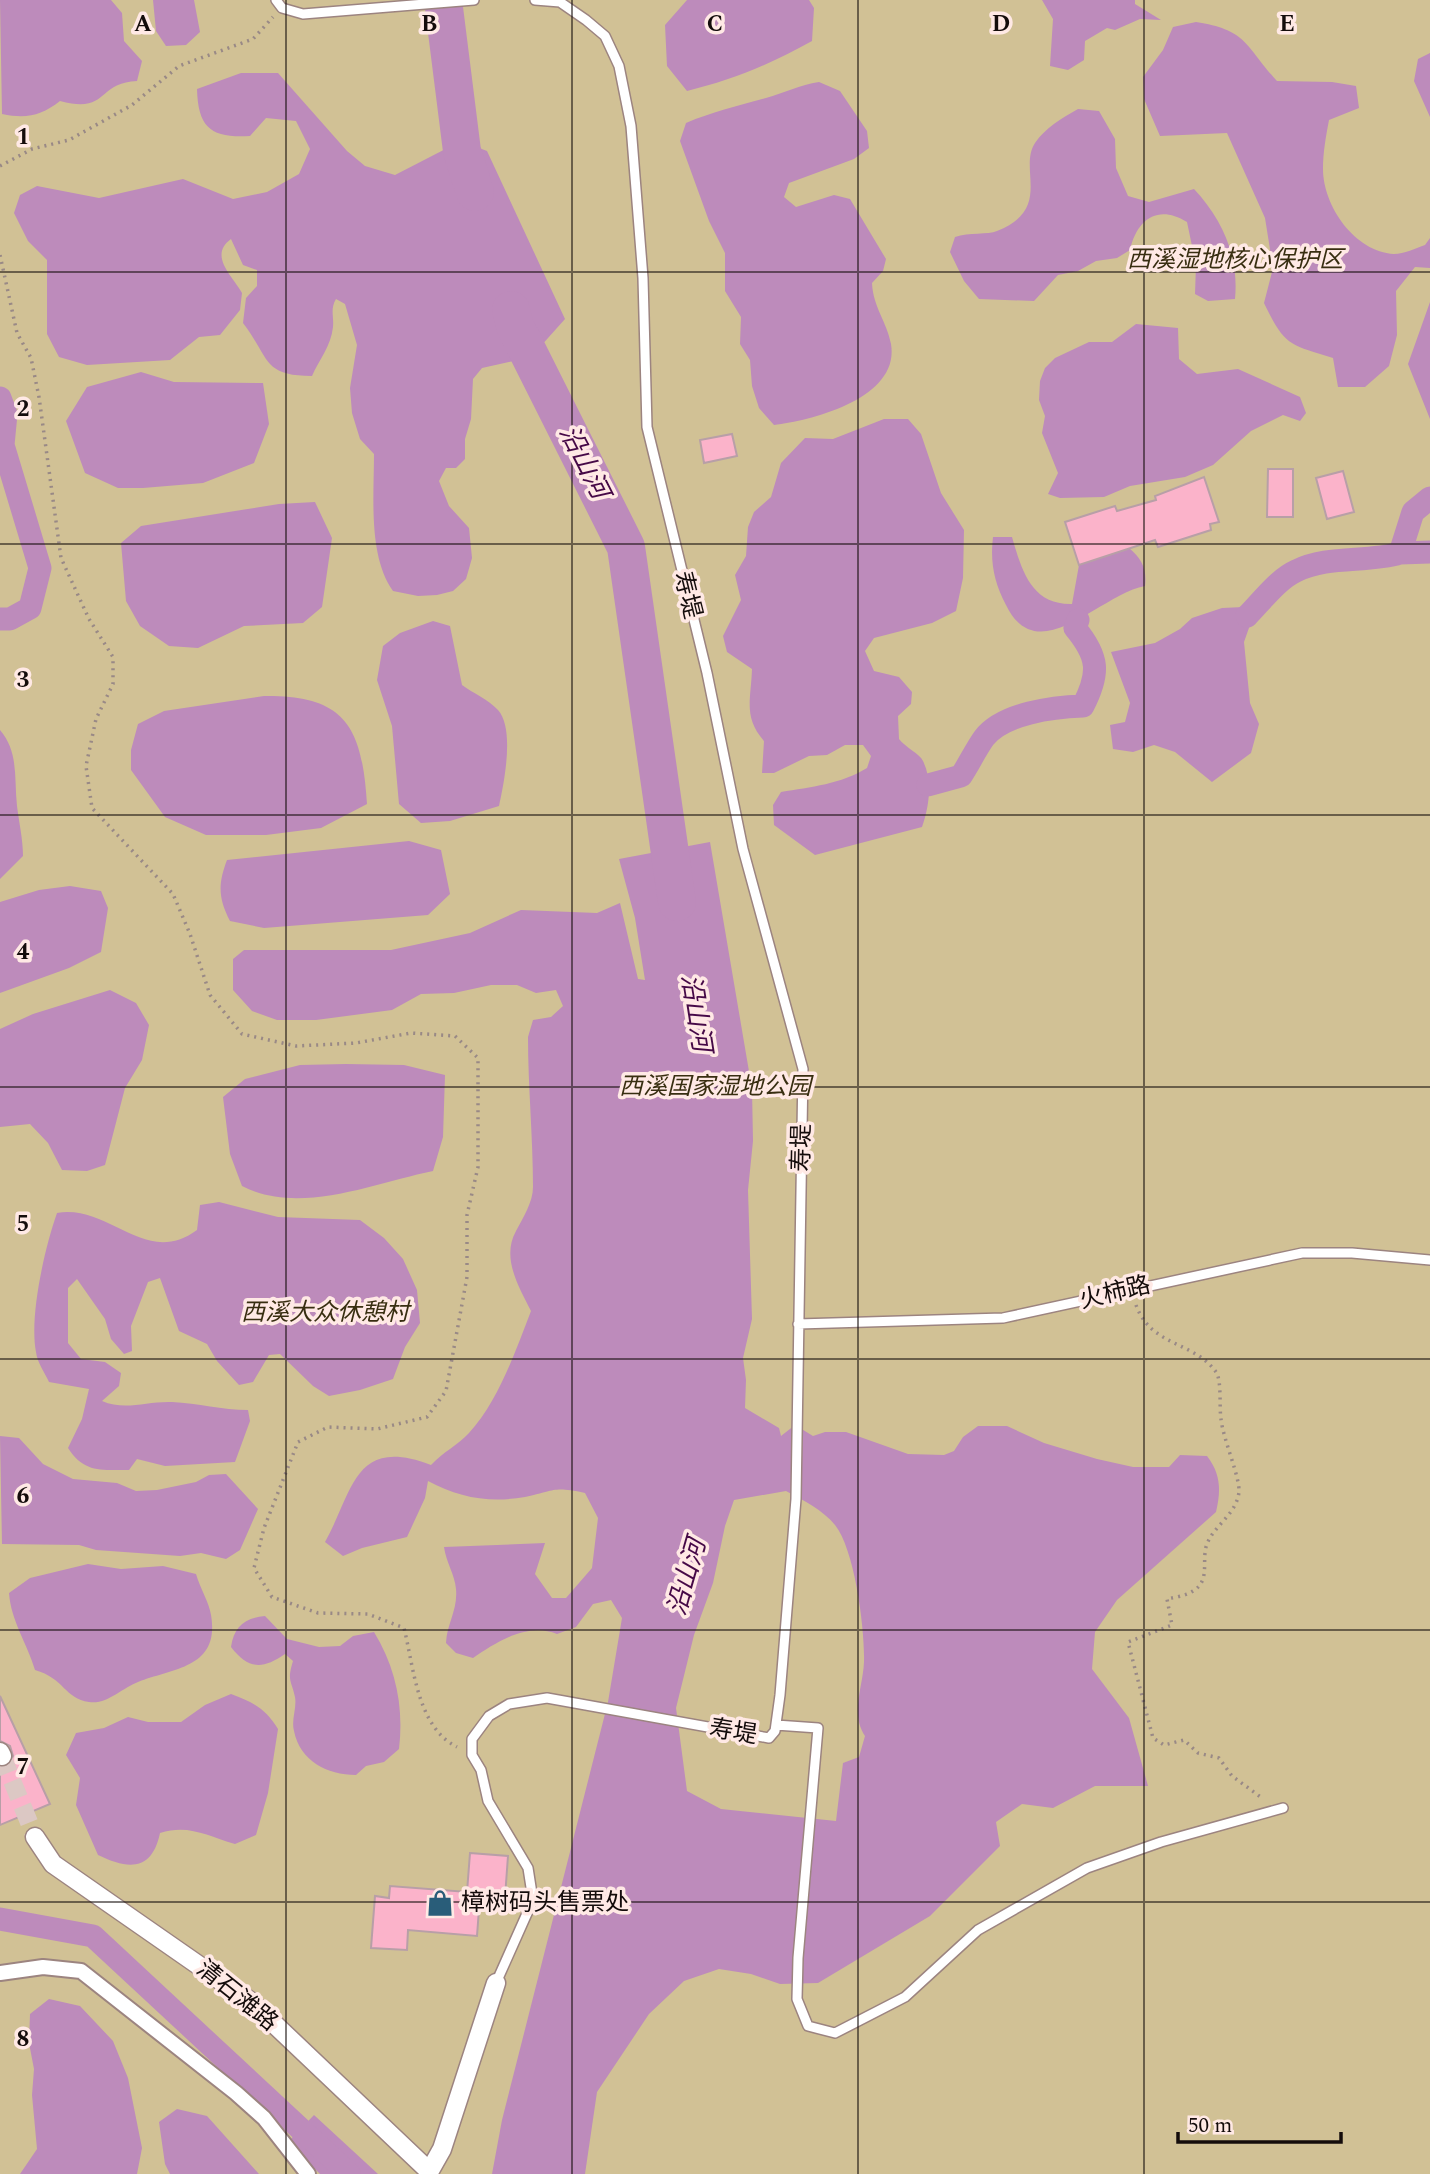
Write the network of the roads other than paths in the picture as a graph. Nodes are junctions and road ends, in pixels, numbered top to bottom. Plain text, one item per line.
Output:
1 (474, 0) edge
2 (535, 0) edge
3 (279, 4) edge
4 (1430, 1260) edge
5 (799, 1324) junction
6 (776, 1725) junction
7 (1283, 1808) road end
8 (35, 1837) tunnel mouth
9 (0, 1973) edge
10 (496, 1983) joint
11 (428, 2172) edge
12 (308, 2174) edge

1 - 3 lane
2 - 5 lane, 寿堤
4 - 5 lane, 火柿路
5 - 6 lane, 寿堤
6 - 7 lane
6 - 10 lane, 寿堤
8 - 11 street, 清石滩路
9 - 12 street
10 - 11 street

